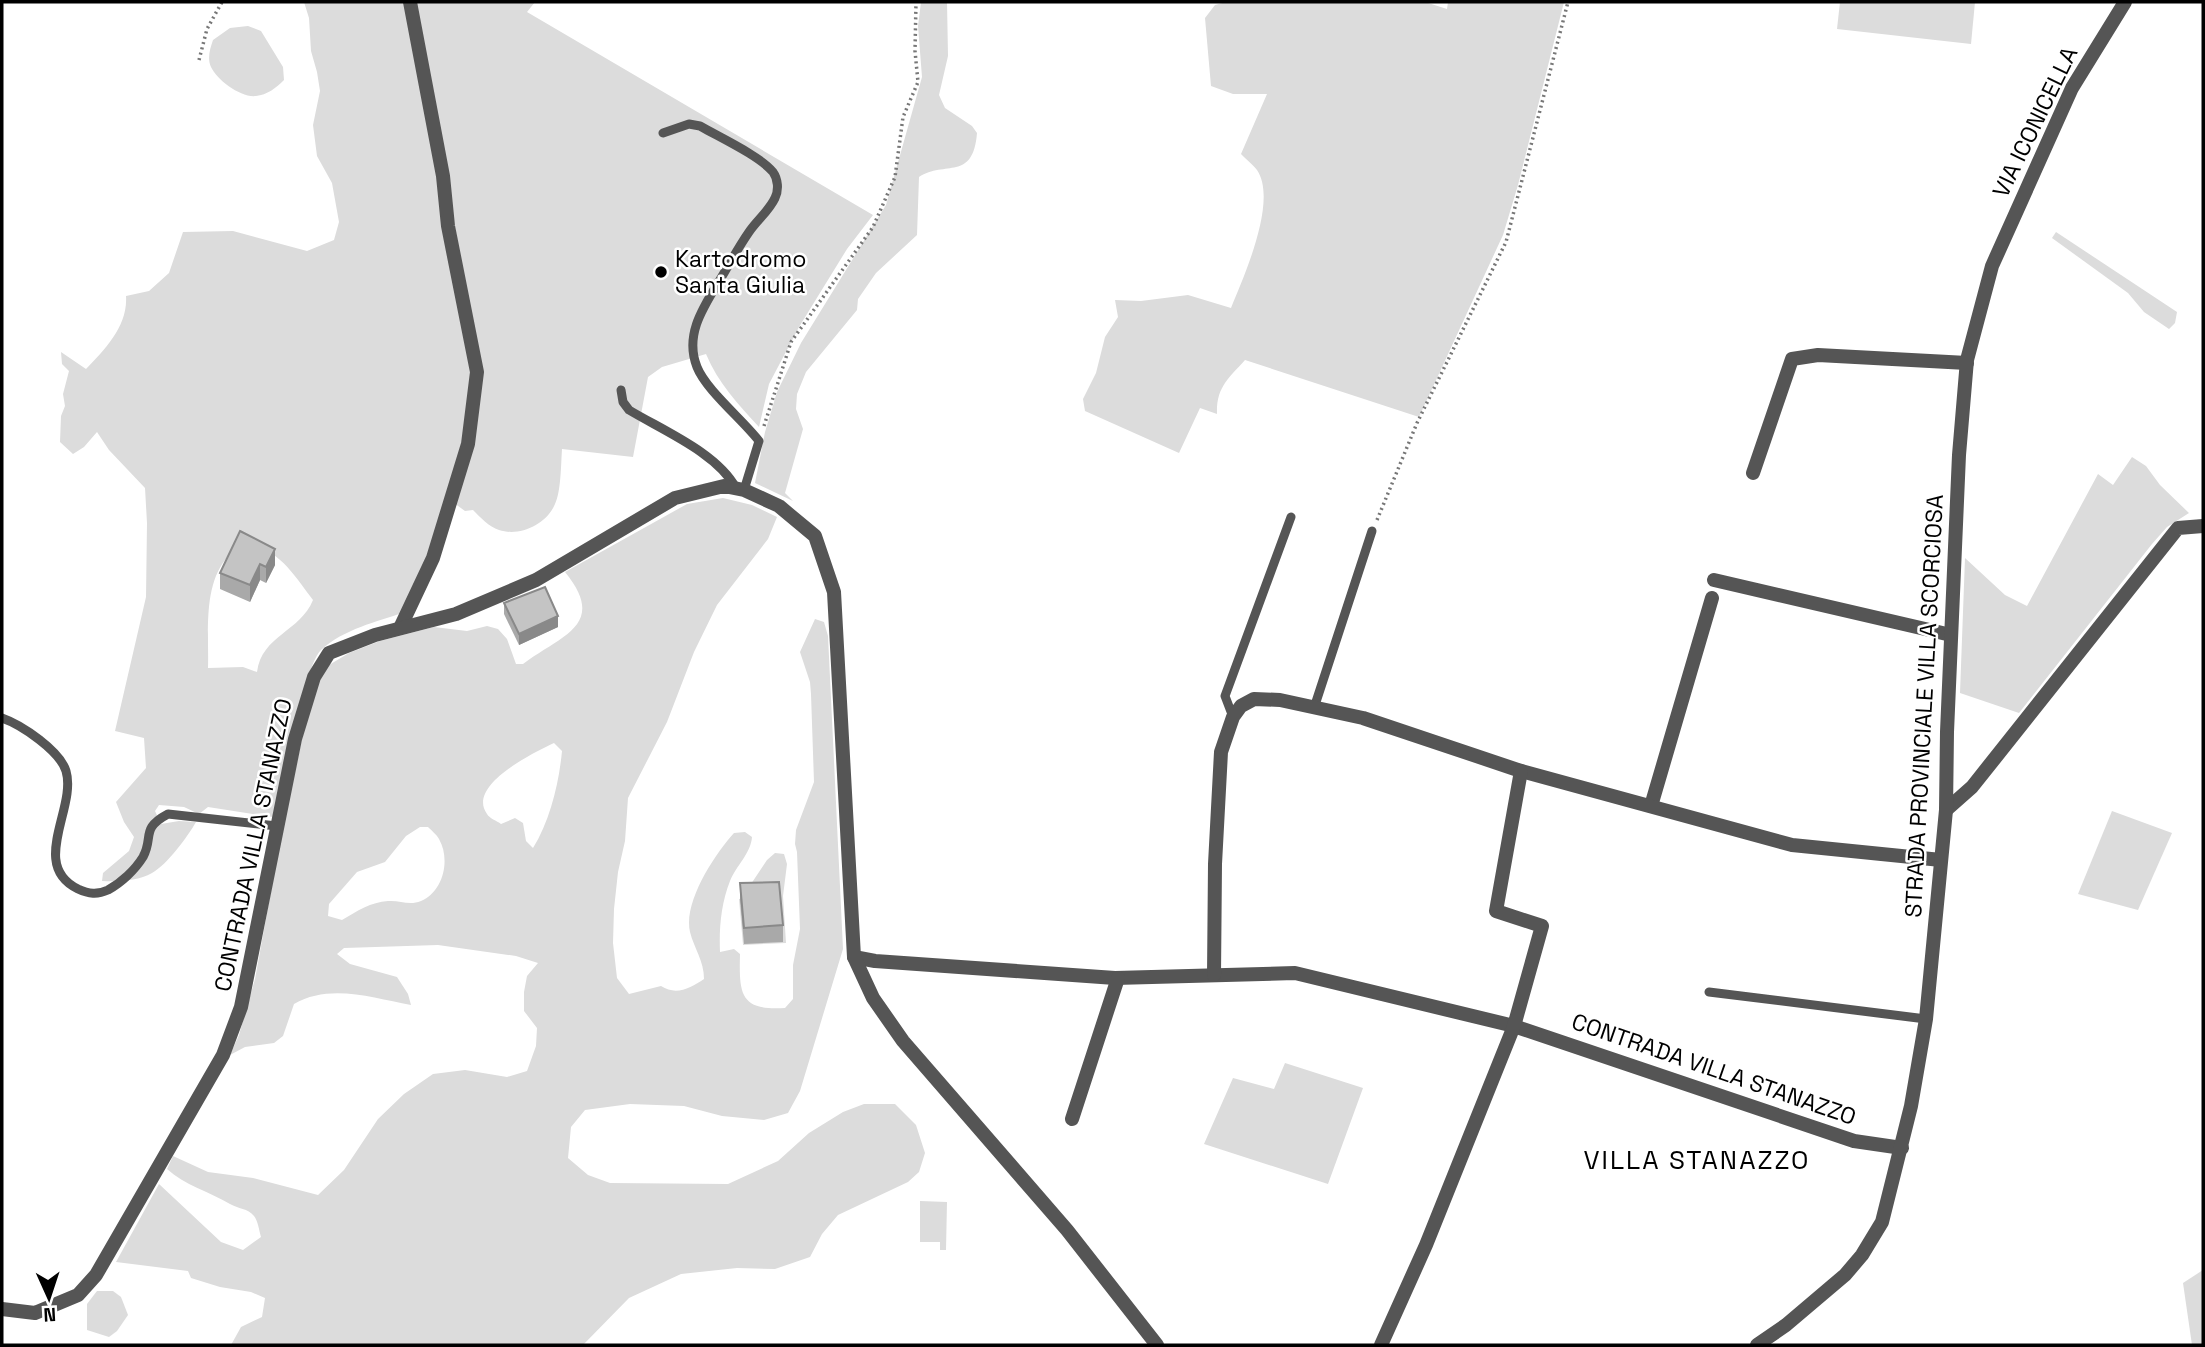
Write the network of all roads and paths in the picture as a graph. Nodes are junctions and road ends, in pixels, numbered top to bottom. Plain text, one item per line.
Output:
1 (222, 2) edge
2 (410, 2) edge
3 (916, 2) edge
4 (1567, 2) edge
5 (2125, 2) edge
6 (199, 60) dead end
7 (663, 133) dead end
8 (1992, 266) joint
9 (1967, 363) junction
10 (621, 390) dead end
11 (759, 441) junction
12 (1753, 473) dead end
13 (740, 489) junction
14 (1291, 517) dead end
15 (2203, 526) edge
16 (1372, 531) joint
17 (1714, 580) dead end
18 (1712, 598) dead end
19 (400, 628) junction
20 (1951, 635) junction
21 (1314, 708) junction
22 (1233, 717) junction
23 (2, 718) edge
24 (1521, 771) junction
25 (1651, 806) junction
26 (1946, 810) junction
27 (277, 826) junction
28 (1941, 860) junction
29 (854, 957) junction
30 (1214, 975) junction
31 (1118, 978) junction
32 (1709, 992) dead end
33 (1927, 1019) junction
34 (1514, 1026) junction
35 (1072, 1119) dead end
36 (1902, 1148) junction
37 (2, 1309) edge
38 (1157, 1345) edge
39 (1381, 1345) edge
40 (1760, 1345) edge

1 - 6 path
2 - 19 street
3 - 11 path
4 - 16 path
5 - 8 street, VIA ICONICELLA
7 - 11 lane
8 - 9 street, STRADA PROVINCIALE VILLA SCORCIOSA
9 - 12 street
9 - 20 street, STRADA PROVINCIALE VILLA SCORCIOSA
10 - 13 lane
11 - 13 lane
13 - 19 street, CONTRADA VILLA STANAZZO
13 - 29 street
14 - 22 lane
15 - 26 street
16 - 21 lane
17 - 20 street
18 - 25 street
19 - 27 street, CONTRADA VILLA STANAZZO
20 - 26 street, STRADA PROVINCIALE VILLA SCORCIOSA
21 - 22 street
21 - 24 street
22 - 30 street
23 - 27 lane
24 - 25 street
24 - 34 street
25 - 28 street
26 - 28 street, STRADA PROVINCIALE VILLA SCORCIOSA
27 - 37 street, CONTRADA VILLA STANAZZO
28 - 33 street, STRADA PROVINCIALE VILLA SCORCIOSA
29 - 31 street, CONTRADA VILLA STANAZZO
29 - 38 street
30 - 31 street, CONTRADA VILLA STANAZZO
30 - 34 street, CONTRADA VILLA STANAZZO
31 - 35 street
32 - 33 lane
33 - 36 street, STRADA PROVINCIALE VILLA SCORCIOSA
34 - 36 street, CONTRADA VILLA STANAZZO
34 - 39 street
36 - 40 street, STRADA PROVINCIALE VILLA SCORCIOSA

